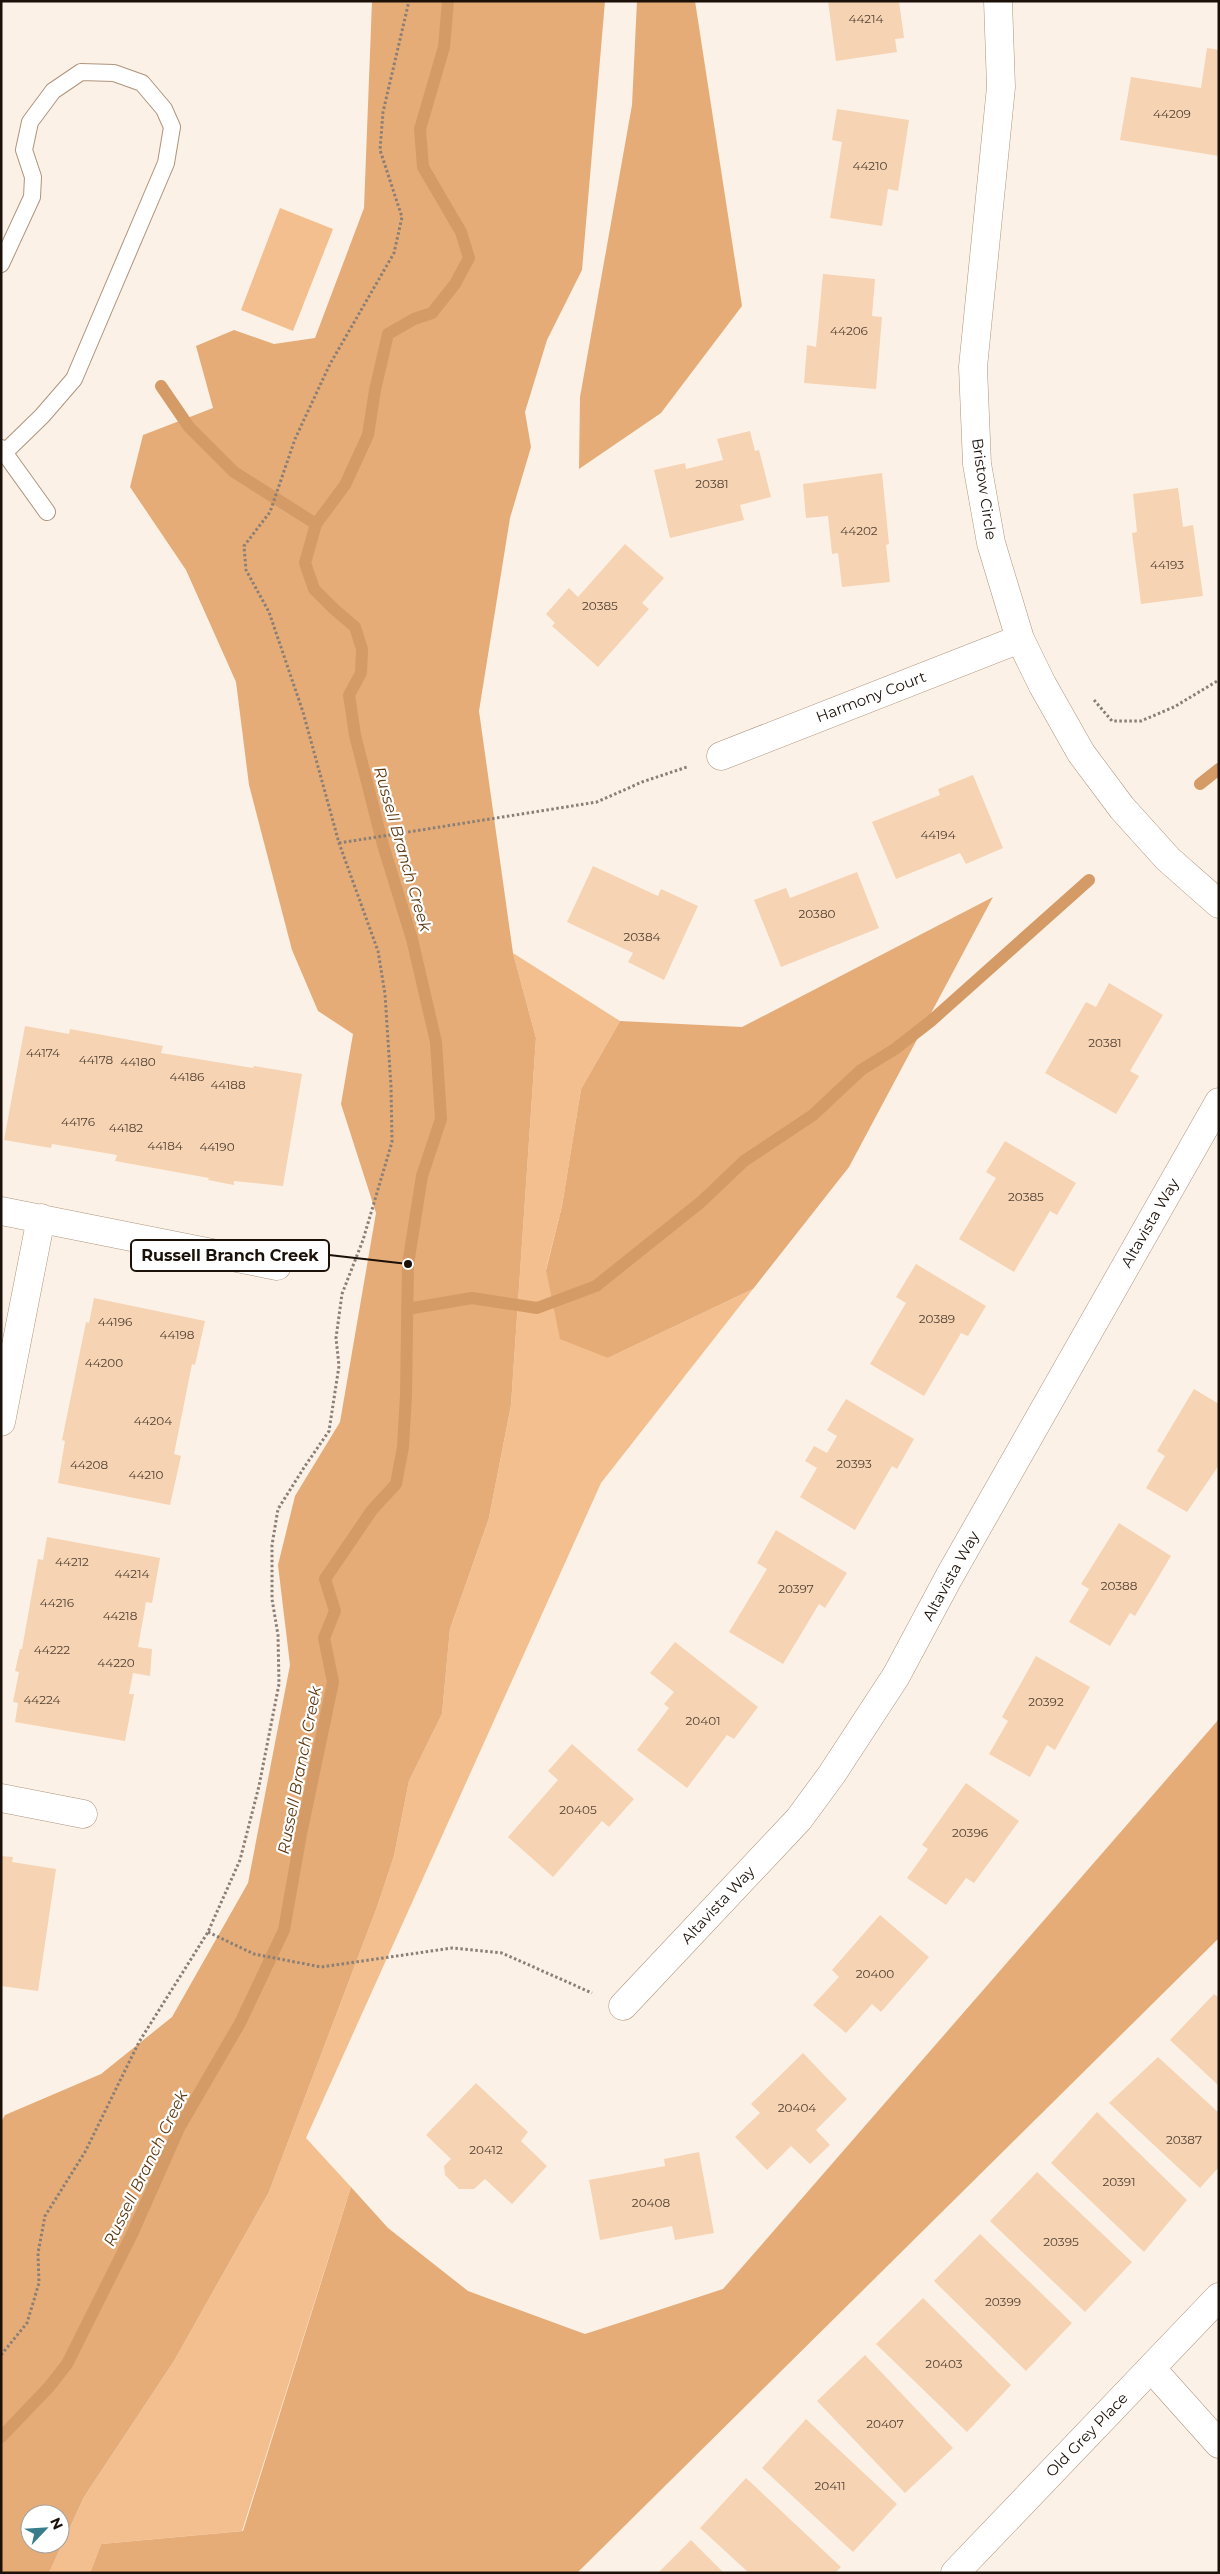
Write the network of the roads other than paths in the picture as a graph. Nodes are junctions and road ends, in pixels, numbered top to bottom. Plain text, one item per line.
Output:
1 (998, 1) edge
2 (1, 264) edge
3 (3, 450) edge
4 (46, 512) dead end
5 (1020, 638) junction
6 (721, 756) road end
7 (1219, 904) edge
8 (1219, 1102) edge
9 (1, 1211) edge
10 (41, 1218) junction
11 (277, 1266) dead end
12 (1, 1422) edge
13 (1, 1798) edge
14 (84, 1814) dead end
15 (623, 2006) road end
16 (1219, 2296) edge
17 (1151, 2368) junction
18 (1219, 2444) edge
19 (955, 2573) edge

1 - 5 street, Bristow Circle
2 - 3 lane
3 - 4 lane
5 - 6 street, Harmony Court
5 - 7 street, Bristow Circle
8 - 15 street, Altavista Way
9 - 10 street
10 - 11 street
10 - 12 street
13 - 14 street
16 - 17 street, Old Grey Place
17 - 18 street
17 - 19 street, Old Grey Place

